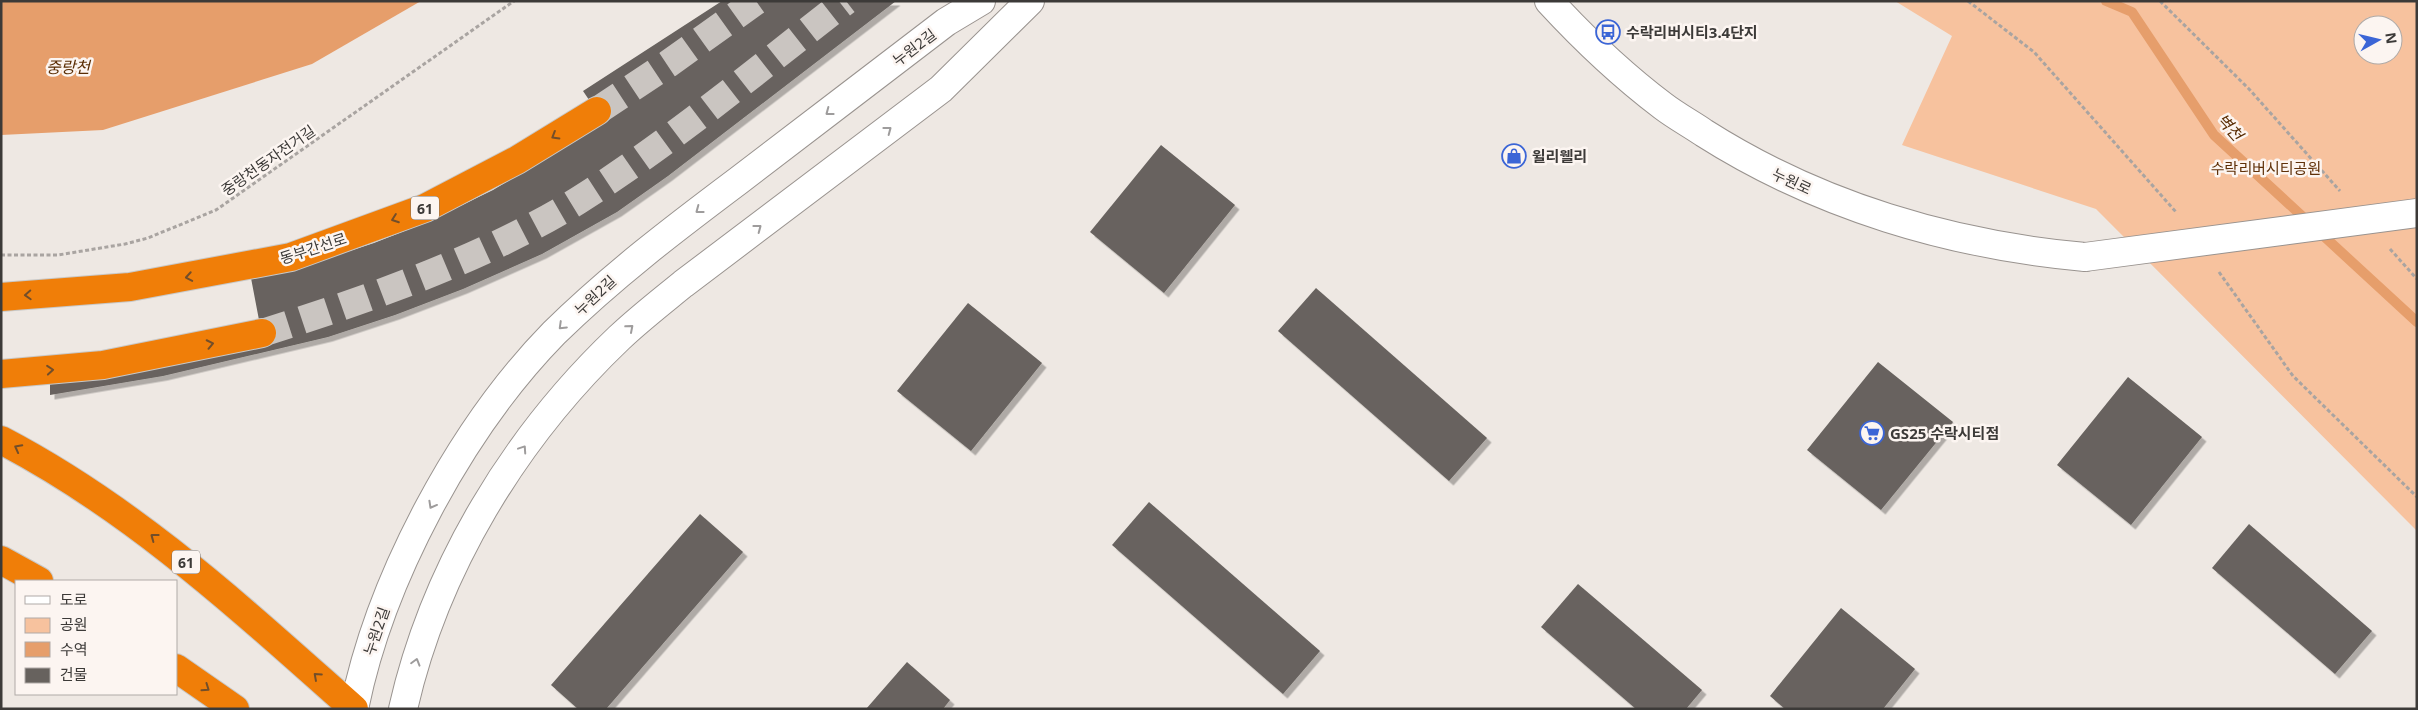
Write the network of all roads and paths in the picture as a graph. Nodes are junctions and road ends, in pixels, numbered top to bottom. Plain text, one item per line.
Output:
1 (514, 1) edge
2 (981, 1) edge
3 (1030, 1) edge
4 (1549, 1) edge
5 (2160, 1) edge
6 (596, 111) tunnel mouth
7 (2346, 198) dead end
8 (2417, 213) edge
9 (2384, 242) dead end
10 (1, 255) edge
11 (2417, 279) edge
12 (1, 297) edge
13 (262, 333) tunnel mouth
14 (1, 374) edge
15 (1, 440) edge
16 (1, 560) edge
17 (36, 580) edge
18 (178, 669) edge
19 (236, 709) edge
20 (354, 709) edge
21 (403, 709) edge

1 - 10 path, 중랑천동자전거길
2 -> 20 street, 누원2길
21 -> 3 street
4 - 8 street, 누원로, bridge
5 - 7 path
6 -> 12 highway, 동부간선로 / 61
9 - 11 path
14 -> 13 highway
20 -> 15 highway, 61
16 - 17 highway
18 -> 19 highway

